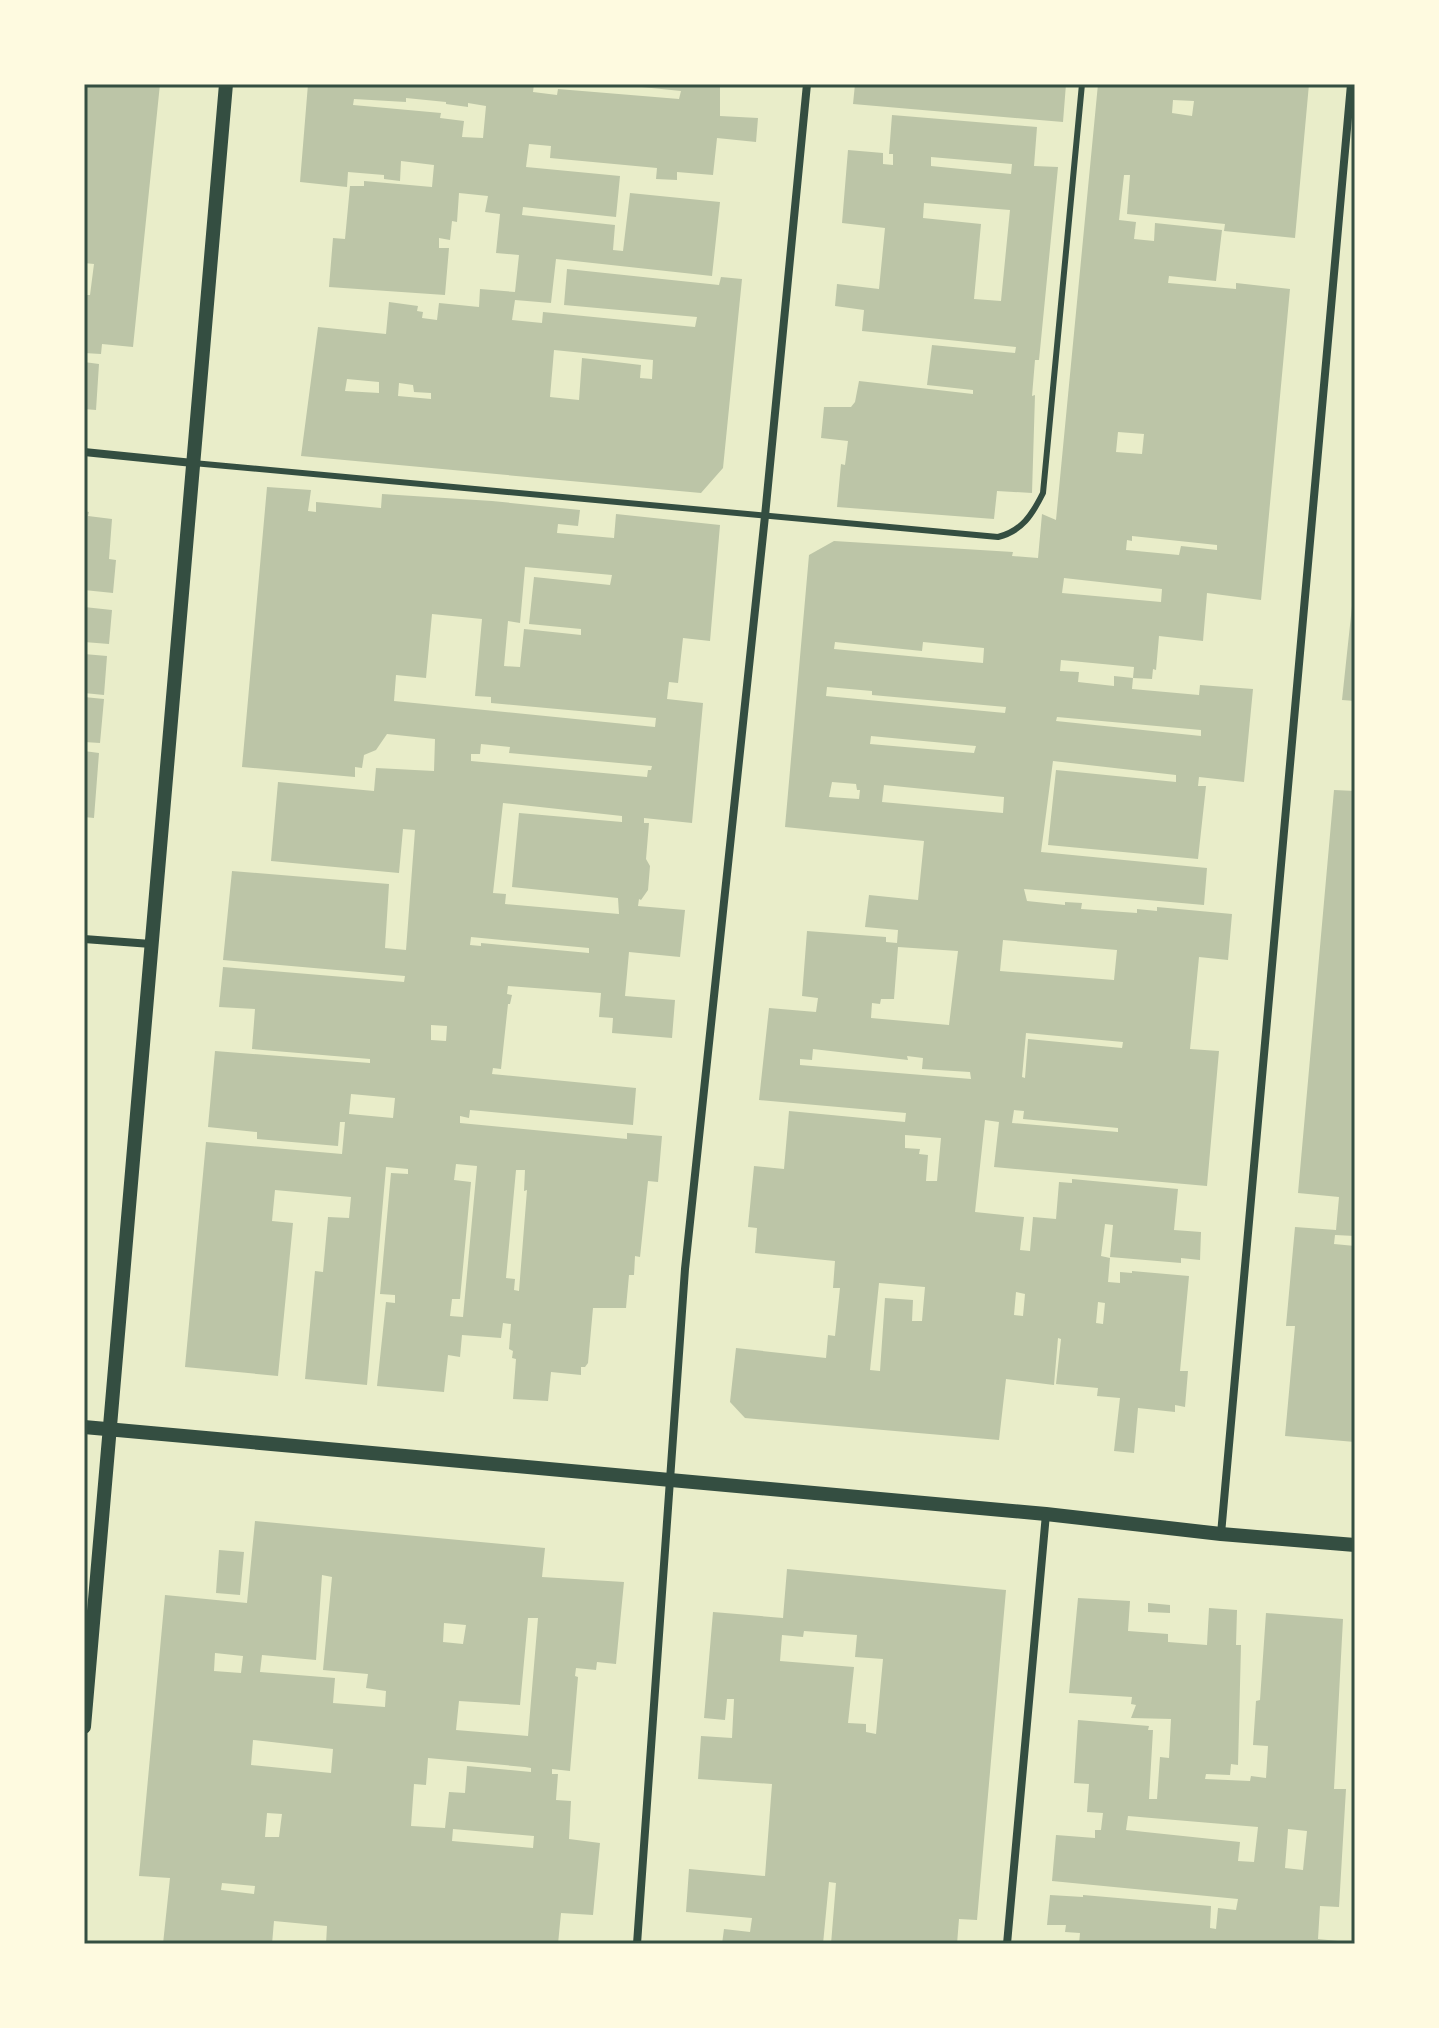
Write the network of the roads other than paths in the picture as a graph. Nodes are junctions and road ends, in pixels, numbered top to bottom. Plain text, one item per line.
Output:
1 (226, 84) edge
2 (807, 84) edge
3 (1082, 84) edge
4 (1351, 84) edge
5 (84, 452) edge
6 (193, 463) junction
7 (765, 516) junction
8 (84, 939) edge
9 (151, 944) junction
10 (84, 1427) edge
11 (109, 1429) junction
12 (670, 1480) junction
13 (1046, 1514) junction
14 (1221, 1534) junction
15 (1355, 1545) edge
16 (84, 1727) edge
17 (637, 1944) edge
18 (1007, 1944) edge

1 - 6 street
2 - 7 street
3 - 7 lane
4 - 14 street
5 - 6 street
6 - 7 lane
6 - 9 street
7 - 12 street
8 - 9 street
9 - 11 street
10 - 11 street
11 - 12 street
11 - 16 street
12 - 13 street
12 - 17 street
13 - 14 street
13 - 18 street
14 - 15 street

